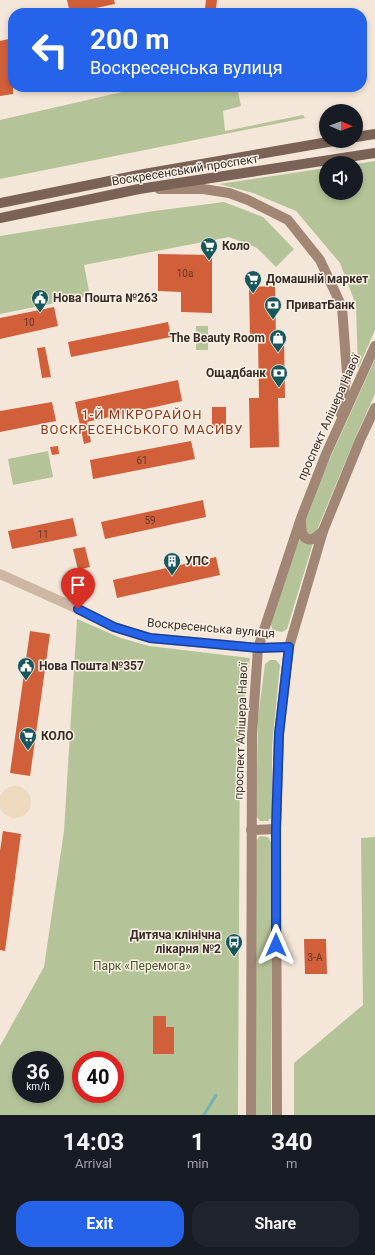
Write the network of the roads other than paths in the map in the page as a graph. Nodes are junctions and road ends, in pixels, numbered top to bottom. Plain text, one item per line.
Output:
1 (375, 134) edge
2 (363, 136) edge
3 (319, 144) edge
4 (375, 153) edge
5 (139, 190) junction
6 (0, 203) edge
7 (0, 218) edge
8 (375, 346) edge
9 (375, 408) edge
10 (337, 429) junction
11 (301, 518) junction
12 (323, 531) junction
13 (0, 574) edge
14 (289, 647) junction
15 (258, 648) junction
16 (276, 829) junction
17 (251, 830) junction
18 (252, 1115) edge
19 (277, 1115) edge

1 - 2 main road
3 - 6 main road, Воскресенський проспект
4 - 5 main road, Воскресенський проспект
5 - 7 main road, Воскресенський проспект
5 - 10 street
8 - 10 street, проспект Алішера Навої
9 - 12 street
10 - 11 street, проспект Алішера Навої
11 - 12 street
11 - 15 street, проспект Алішера Навої
12 - 14 street
13 - 15 street, Воскресенська вулиця
14 - 15 street, Воскресенська вулиця
14 - 16 street
15 - 17 street, проспект Алішера Навої
16 - 17 street
16 - 19 street
17 - 18 street, проспект Алішера Навої

